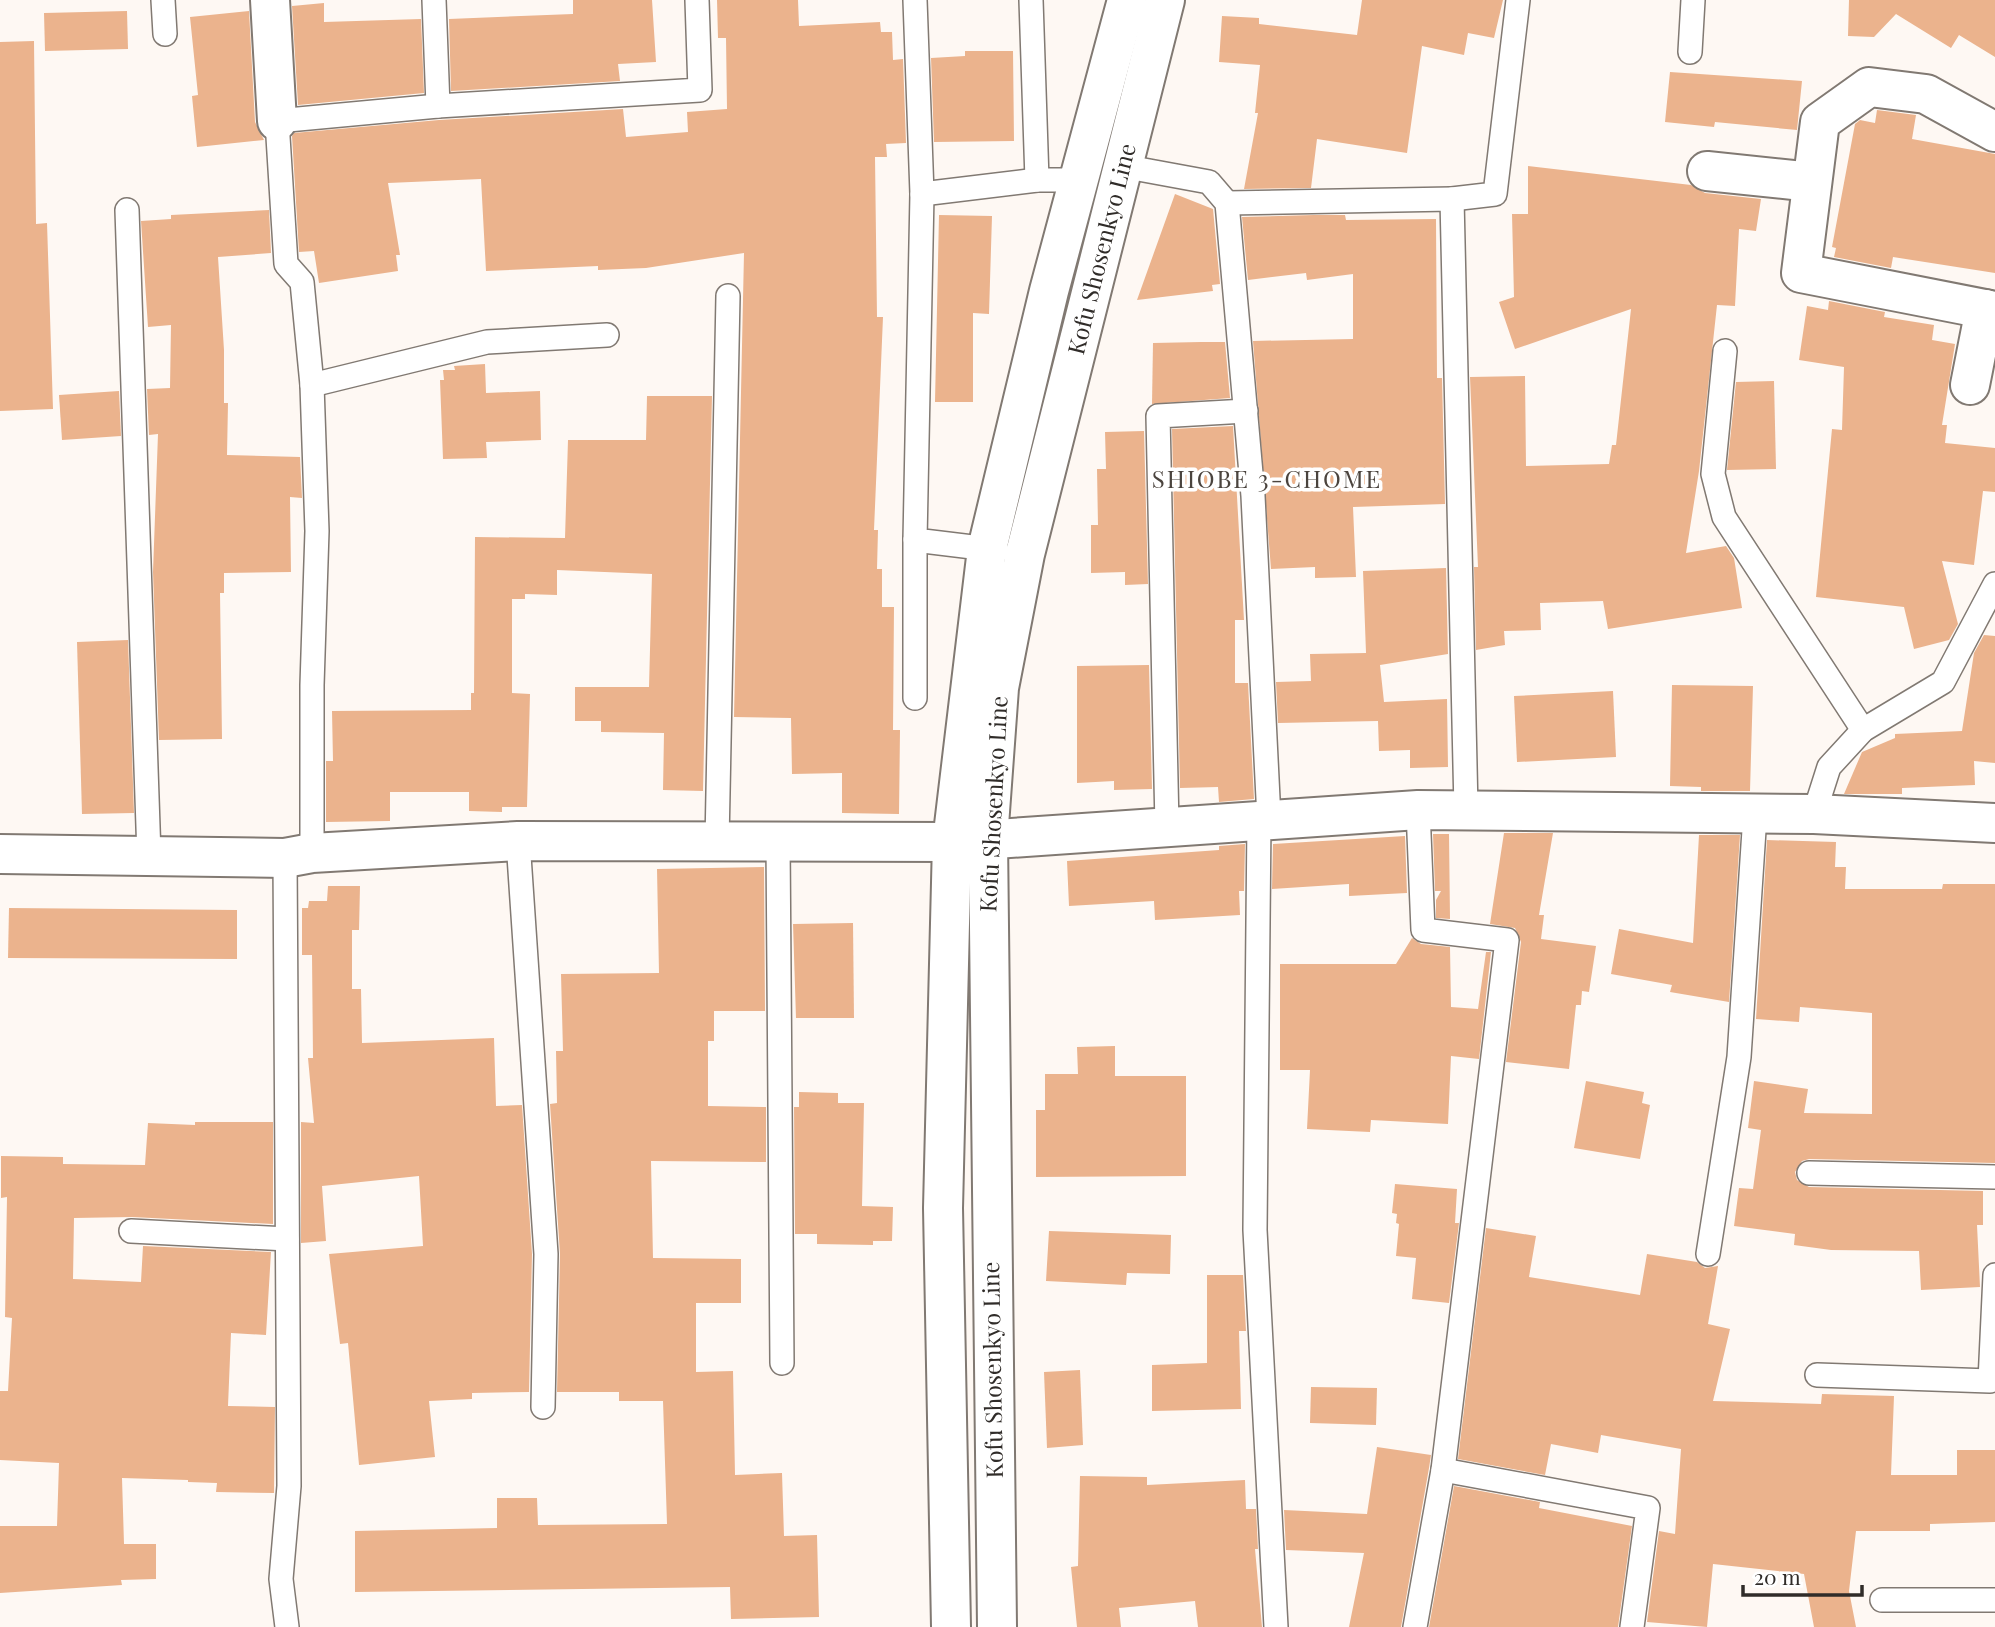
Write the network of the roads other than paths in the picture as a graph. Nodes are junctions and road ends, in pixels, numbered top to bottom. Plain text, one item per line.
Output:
1 (163, 0) edge
2 (270, 0) edge
3 (434, 0) edge
4 (697, 0) edge
5 (915, 0) edge
6 (1031, 0) edge
7 (1127, 0) edge
8 (1165, 0) edge
9 (1518, 0) edge
10 (1693, 0) edge
11 (165, 34) dead end
12 (1690, 52) dead end
13 (438, 106) junction
14 (276, 121) junction
15 (1995, 132) edge
16 (1122, 166) junction
17 (1707, 171) dead end
18 (1037, 180) junction
19 (1079, 180) junction
20 (1812, 182) junction
21 (922, 194) junction
22 (1452, 199) junction
23 (1227, 203) junction
24 (127, 210) dead end
25 (728, 296) dead end
26 (1990, 310) edge
27 (607, 335) dead end
28 (1725, 351) dead end
29 (312, 385) junction
30 (1970, 386) dead end
31 (1245, 411) junction
32 (915, 540) junction
33 (987, 549) junction
34 (1025, 554) junction
35 (1995, 583) edge
36 (915, 698) dead end
37 (1863, 730) junction
38 (1466, 809) junction
39 (1418, 810) junction
40 (1814, 814) junction
41 (1755, 815) junction
42 (1264, 820) junction
43 (1995, 823) edge
44 (1167, 826) junction
45 (519, 841) junction
46 (970, 841) junction
47 (717, 842) junction
48 (778, 842) junction
49 (0, 854) edge
50 (299, 855) junction
51 (149, 856) junction
52 (1809, 1173) dead end
53 (1995, 1177) edge
54 (131, 1231) dead end
55 (287, 1239) junction
56 (1707, 1254) dead end
57 (1995, 1275) edge
58 (1994, 1338) edge
59 (782, 1363) dead end
60 (1817, 1375) dead end
61 (543, 1407) dead end
62 (1443, 1470) junction
63 (1882, 1600) dead end
64 (1995, 1600) edge
65 (287, 1627) edge
66 (951, 1627) edge
67 (997, 1627) edge
68 (1276, 1627) edge
69 (1415, 1627) edge
70 (1632, 1627) edge

1 - 11 lane
2 - 14 main road
3 - 13 lane
4 - 13 lane
5 - 21 lane
6 - 18 lane
7 - 19 main road, Kofu Shosenkyo Line
8 - 16 main road, Kofu Shosenkyo Line
9 - 22 lane
10 - 12 lane
13 - 14 lane
14 - 29 lane
15 - 20 main road
16 - 23 lane
16 - 34 main road, Kofu Shosenkyo Line
17 - 20 main road
18 - 19 lane
18 - 21 lane
19 - 33 main road, Kofu Shosenkyo Line
20 - 26 main road
21 - 32 lane
22 - 23 lane
22 - 38 lane
23 - 31 lane
24 - 51 lane
25 - 47 lane
26 - 30 main road
27 - 29 lane
28 - 37 lane
29 - 50 lane
31 - 42 lane
31 - 44 lane
32 - 33 lane
32 - 36 lane
33 - 34 lane
33 - 46 main road, Kofu Shosenkyo Line
34 - 46 main road, Kofu Shosenkyo Line
35 - 37 lane
37 - 40 lane
38 - 39 main road
38 - 41 main road
39 - 42 main road
39 - 62 lane
40 - 41 main road
40 - 43 main road
41 - 56 lane
42 - 44 main road
42 - 68 lane
44 - 46 main road
45 - 47 main road
45 - 50 main road
45 - 61 lane
46 - 48 main road
46 - 66 main road, Kofu Shosenkyo Line
46 - 67 main road, Kofu Shosenkyo Line
47 - 48 main road
48 - 59 lane
49 - 51 main road
50 - 51 main road
50 - 55 lane
52 - 53 lane
54 - 55 lane
55 - 65 lane
57 - 58 lane
58 - 60 lane
62 - 69 lane
62 - 70 lane
63 - 64 lane

